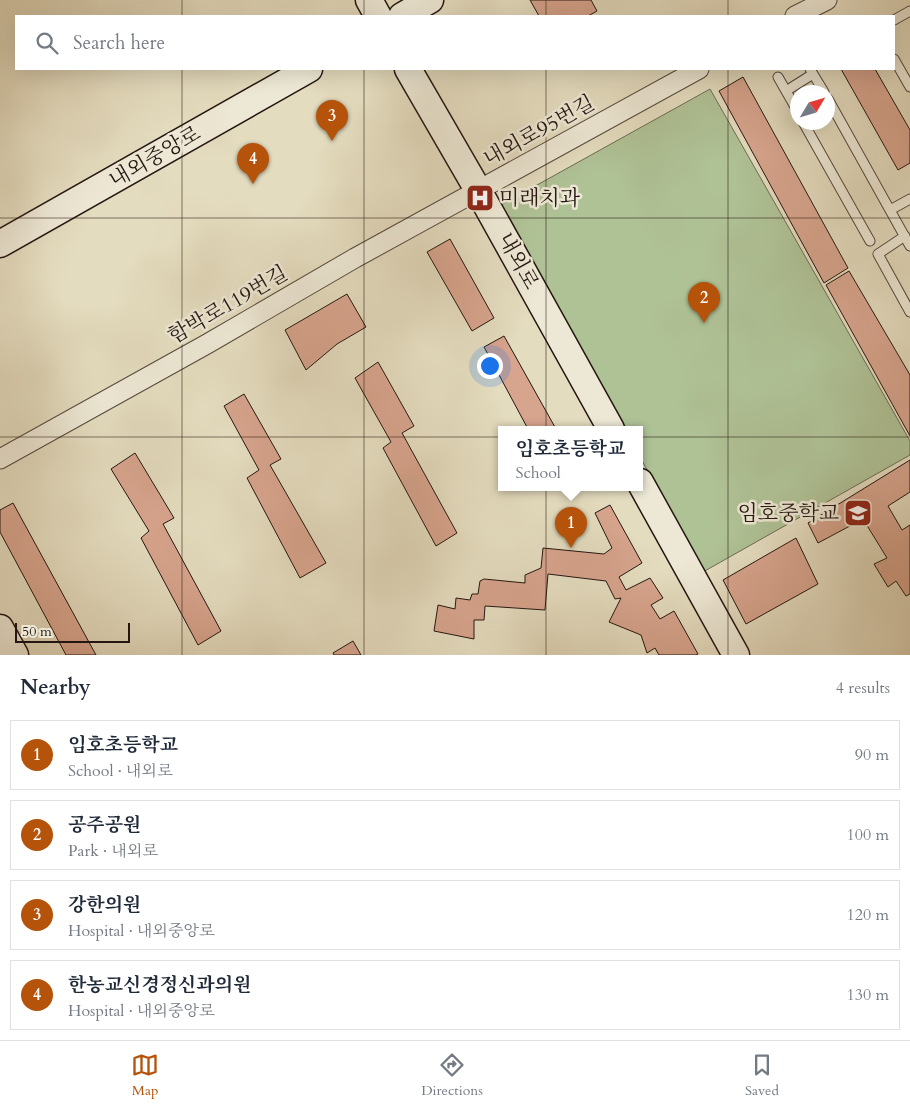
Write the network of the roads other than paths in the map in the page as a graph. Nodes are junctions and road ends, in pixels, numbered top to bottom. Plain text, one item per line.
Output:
1 (369, 0) edge
2 (430, 0) edge
3 (827, 0) edge
4 (910, 11) edge
5 (377, 15) edge
6 (404, 15) edge
7 (798, 15) edge
8 (895, 19) edge
9 (895, 61) edge
10 (307, 70) edge
11 (409, 70) edge
12 (698, 70) edge
13 (812, 71) edge
14 (778, 77) dead end
15 (820, 85) edge
16 (910, 87) edge
17 (786, 91) junction
18 (790, 98) edge
19 (835, 112) edge
20 (808, 130) edge
21 (478, 190) junction
22 (910, 199) edge
23 (890, 210) junction
24 (905, 236) junction
25 (870, 241) dead end
26 (0, 244) edge
27 (910, 246) edge
28 (910, 312) edge
29 (609, 426) edge
30 (0, 459) edge
31 (643, 487) edge
32 (0, 628) edge
33 (15, 655) edge
34 (736, 655) edge

1 - 5 street
2 - 6 street
3 - 7 street
4 - 8 lane
9 - 16 lane
10 - 26 street, 내외중앙로
11 - 21 street, 내외로
12 - 21 street, 내외로95번길
13 - 15 lane
13 - 17 lane
14 - 17 lane
17 - 18 lane
19 - 23 lane
20 - 25 lane
21 - 29 street, 내외로
21 - 30 street, 함박로119번길
22 - 23 lane
23 - 24 lane
24 - 27 lane
24 - 28 lane
31 - 34 street
32 - 33 street

